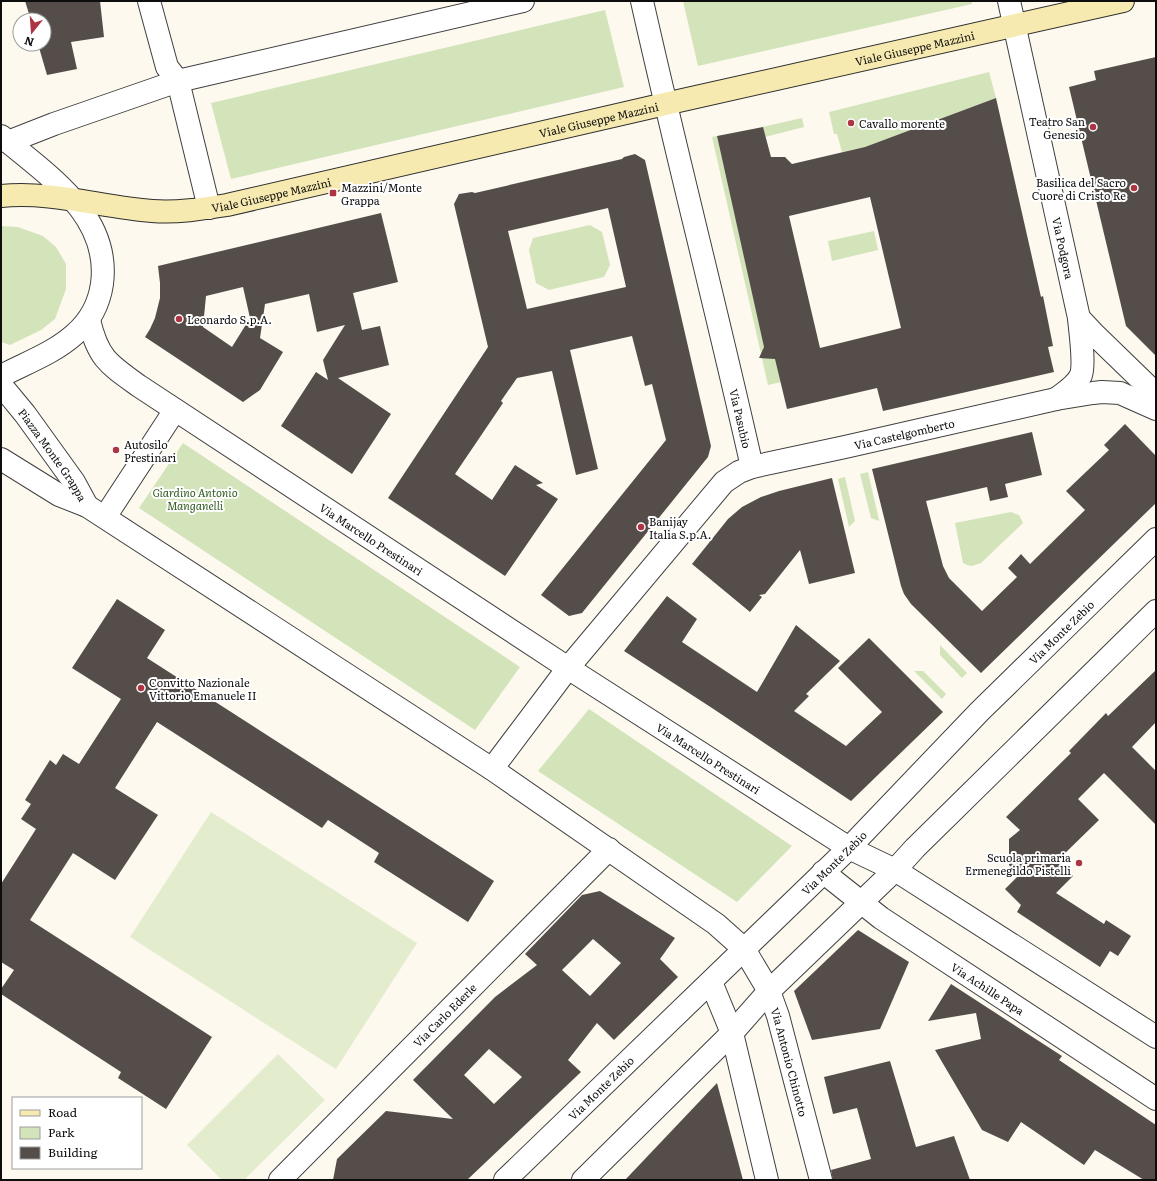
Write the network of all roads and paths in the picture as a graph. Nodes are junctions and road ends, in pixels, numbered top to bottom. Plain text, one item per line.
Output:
1 (149, 1) edge
2 (522, 1) edge
3 (642, 1) edge
4 (1010, 1) edge
5 (1123, 1) edge
6 (1015, 25) junction
7 (178, 81) junction
8 (665, 104) junction
9 (5, 139) edge
10 (1, 196) edge
11 (73, 199) junction
12 (209, 208) junction
13 (1079, 318) junction
14 (89, 320) junction
15 (1, 376) edge
16 (1, 385) edge
17 (1156, 394) edge
18 (1056, 399) junction
19 (1156, 409) edge
20 (175, 410) junction
21 (1, 459) edge
22 (752, 467) junction
23 (96, 511) junction
24 (1156, 539) edge
25 (1156, 611) edge
26 (568, 668) junction
27 (492, 769) junction
28 (849, 848) junction
29 (609, 849) junction
30 (895, 870) junction
31 (823, 872) junction
32 (861, 903) junction
33 (744, 949) junction
34 (711, 982) junction
35 (769, 991) junction
36 (732, 1033) junction
37 (1156, 1037) edge
38 (1156, 1099) edge
39 (280, 1180) edge
40 (505, 1180) edge
41 (583, 1180) edge
42 (767, 1180) edge
43 (821, 1180) edge

1 - 7 street
2 - 7 street
3 - 8 street, Via Pasubio
4 - 6 street, Via Podgora
5 - 6 main road, Viale Giuseppe Mazzini
6 - 8 main road, Viale Giuseppe Mazzini
6 - 13 street, Via Podgora
7 - 9 street
7 - 12 street
8 - 12 main road, Viale Giuseppe Mazzini
8 - 22 street, Via Pasubio
9 - 11 street
10 - 11 main road
11 - 12 main road, Viale Giuseppe Mazzini
11 - 14 street
13 - 17 street
13 - 18 street, Via Castelgomberto
14 - 15 street
14 - 20 street, Via Marcello Prestinari
16 - 23 street, Piazza Monte Grappa
18 - 19 street, Via Castelgomberto
18 - 22 street, Via Castelgomberto
20 - 23 street
20 - 26 street, Via Marcello Prestinari
21 - 23 street, Piazza Monte Grappa
22 - 26 street
23 - 27 street
24 - 28 street, Via Monte Zebio
25 - 30 street
26 - 27 street
26 - 28 street, Via Marcello Prestinari
27 - 29 street
28 - 30 street
28 - 31 street, Via Monte Zebio
29 - 33 street
29 - 39 street, Via Carlo Ederle
30 - 32 street
30 - 37 street
31 - 32 street, Via Achille Papa
31 - 33 street, Via Monte Zebio
32 - 35 street
32 - 38 street, Via Achille Papa
33 - 34 street, Via Monte Zebio
33 - 35 street, Via Antonio Chinotto
34 - 36 street
34 - 40 street, Via Monte Zebio
35 - 36 street
35 - 43 street, Via Antonio Chinotto
36 - 41 street
36 - 42 street

